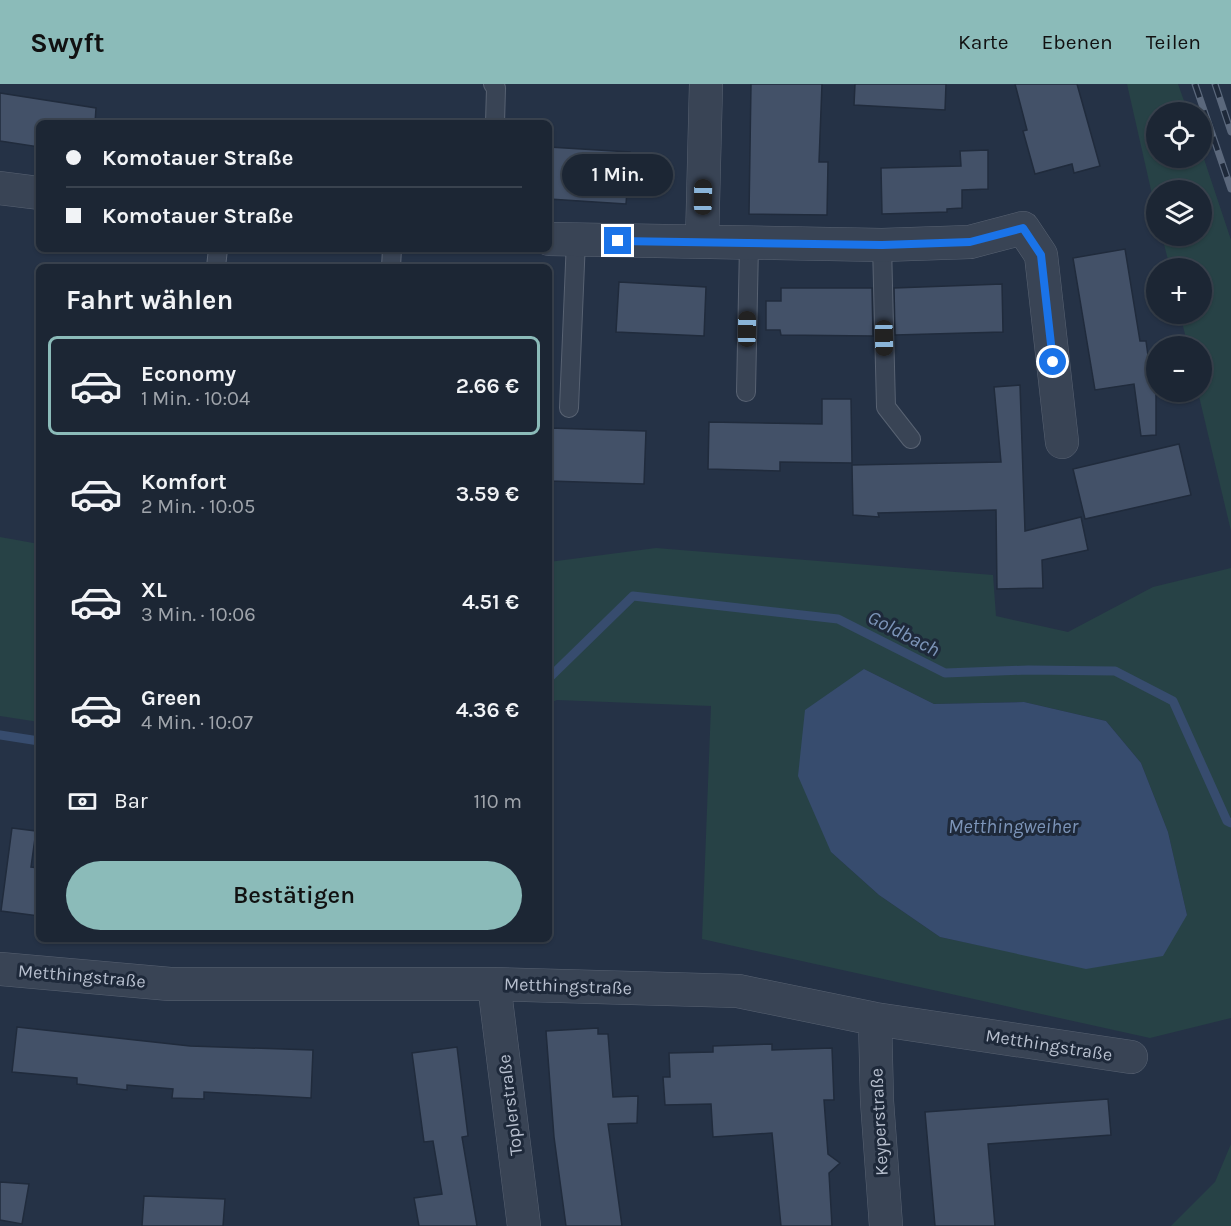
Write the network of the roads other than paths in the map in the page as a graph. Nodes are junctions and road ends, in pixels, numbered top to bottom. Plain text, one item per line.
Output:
1 (493, 84) edge
2 (706, 84) edge
3 (495, 120) edge
4 (0, 188) edge
5 (36, 193) edge
6 (563, 240) edge
7 (702, 242) junction
8 (749, 245) junction
9 (882, 245) junction
10 (746, 392) dead end
11 (569, 408) dead end
12 (911, 439) dead end
13 (1062, 442) dead end
14 (0, 969) edge
15 (494, 984) junction
16 (875, 1019) junction
17 (1131, 1057) dead end
18 (524, 1226) edge
19 (886, 1226) edge

1 - 3 lane
2 - 7 street
4 - 5 street
6 - 7 street
6 - 11 lane
7 - 8 street
8 - 9 street
8 - 10 lane
9 - 12 lane
9 - 13 street
14 - 15 street, Metthingstraße
15 - 16 street, Metthingstraße
15 - 18 street, Toplerstraße
16 - 17 street, Metthingstraße
16 - 19 street, Keyperstraße

